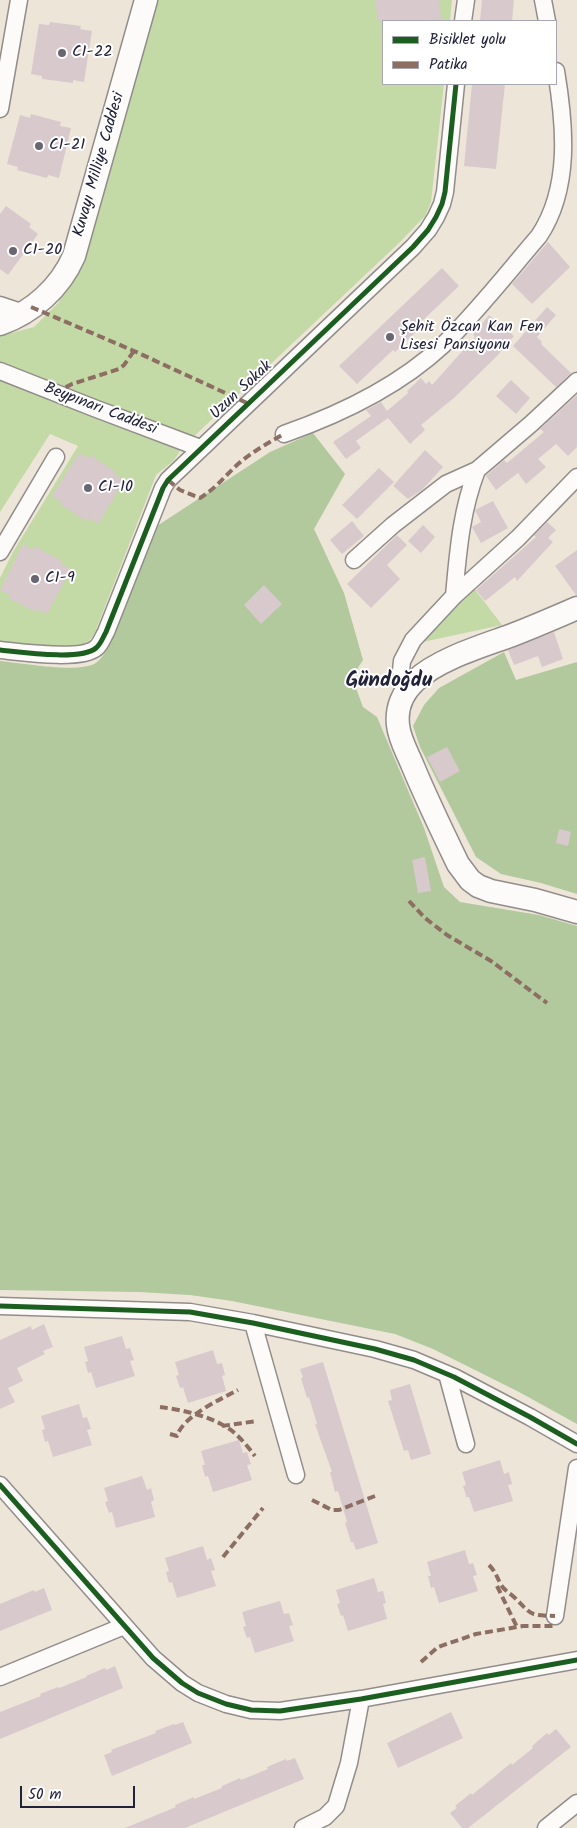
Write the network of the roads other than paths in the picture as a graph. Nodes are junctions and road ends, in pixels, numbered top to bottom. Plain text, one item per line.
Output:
1 (19, 0) edge
2 (146, 0) edge
3 (466, 0) edge
4 (543, 0) edge
5 (463, 20) edge
6 (547, 20) edge
7 (557, 79) edge
8 (456, 85) edge
9 (0, 109) edge
10 (0, 304) edge
11 (24, 313) junction
12 (0, 324) edge
13 (0, 371) edge
14 (577, 381) edge
15 (284, 434) dead end
16 (200, 448) junction
17 (56, 457) dead end
18 (477, 470) junction
19 (577, 477) edge
20 (0, 552) edge
21 (354, 560) dead end
22 (454, 596) junction
23 (577, 608) edge
24 (0, 650) edge
25 (406, 690) junction
26 (577, 912) edge
27 (0, 1306) edge
28 (253, 1323) junction
29 (447, 1374) junction
30 (466, 1444) dead end
31 (577, 1444) edge
32 (577, 1468) edge
33 (296, 1475) dead end
34 (0, 1485) edge
35 (555, 1616) dead end
36 (124, 1626) junction
37 (575, 1661) edge
38 (0, 1677) edge
39 (361, 1699) junction
40 (577, 1803) edge
41 (302, 1828) edge
42 (546, 1828) edge

1 - 9 street
2 - 11 street, Kuvayı Milliye Caddesi
3 - 5 street
4 - 6 street
7 - 15 street
8 - 16 street, Uzun Sokak
10 - 11 street
11 - 12 street, Kuvayı Milliye Caddesi
13 - 16 street, Beypınarı Caddesi
14 - 18 street
16 - 24 street, Uzun Sokak
17 - 20 street
18 - 21 street
18 - 22 street
19 - 22 street
22 - 25 street
23 - 25 street
25 - 26 street
27 - 28 street
28 - 29 street
28 - 33 street
29 - 30 street
29 - 31 street
32 - 35 street
34 - 36 street
36 - 38 street
36 - 39 street
37 - 39 street
39 - 41 street
40 - 42 street

